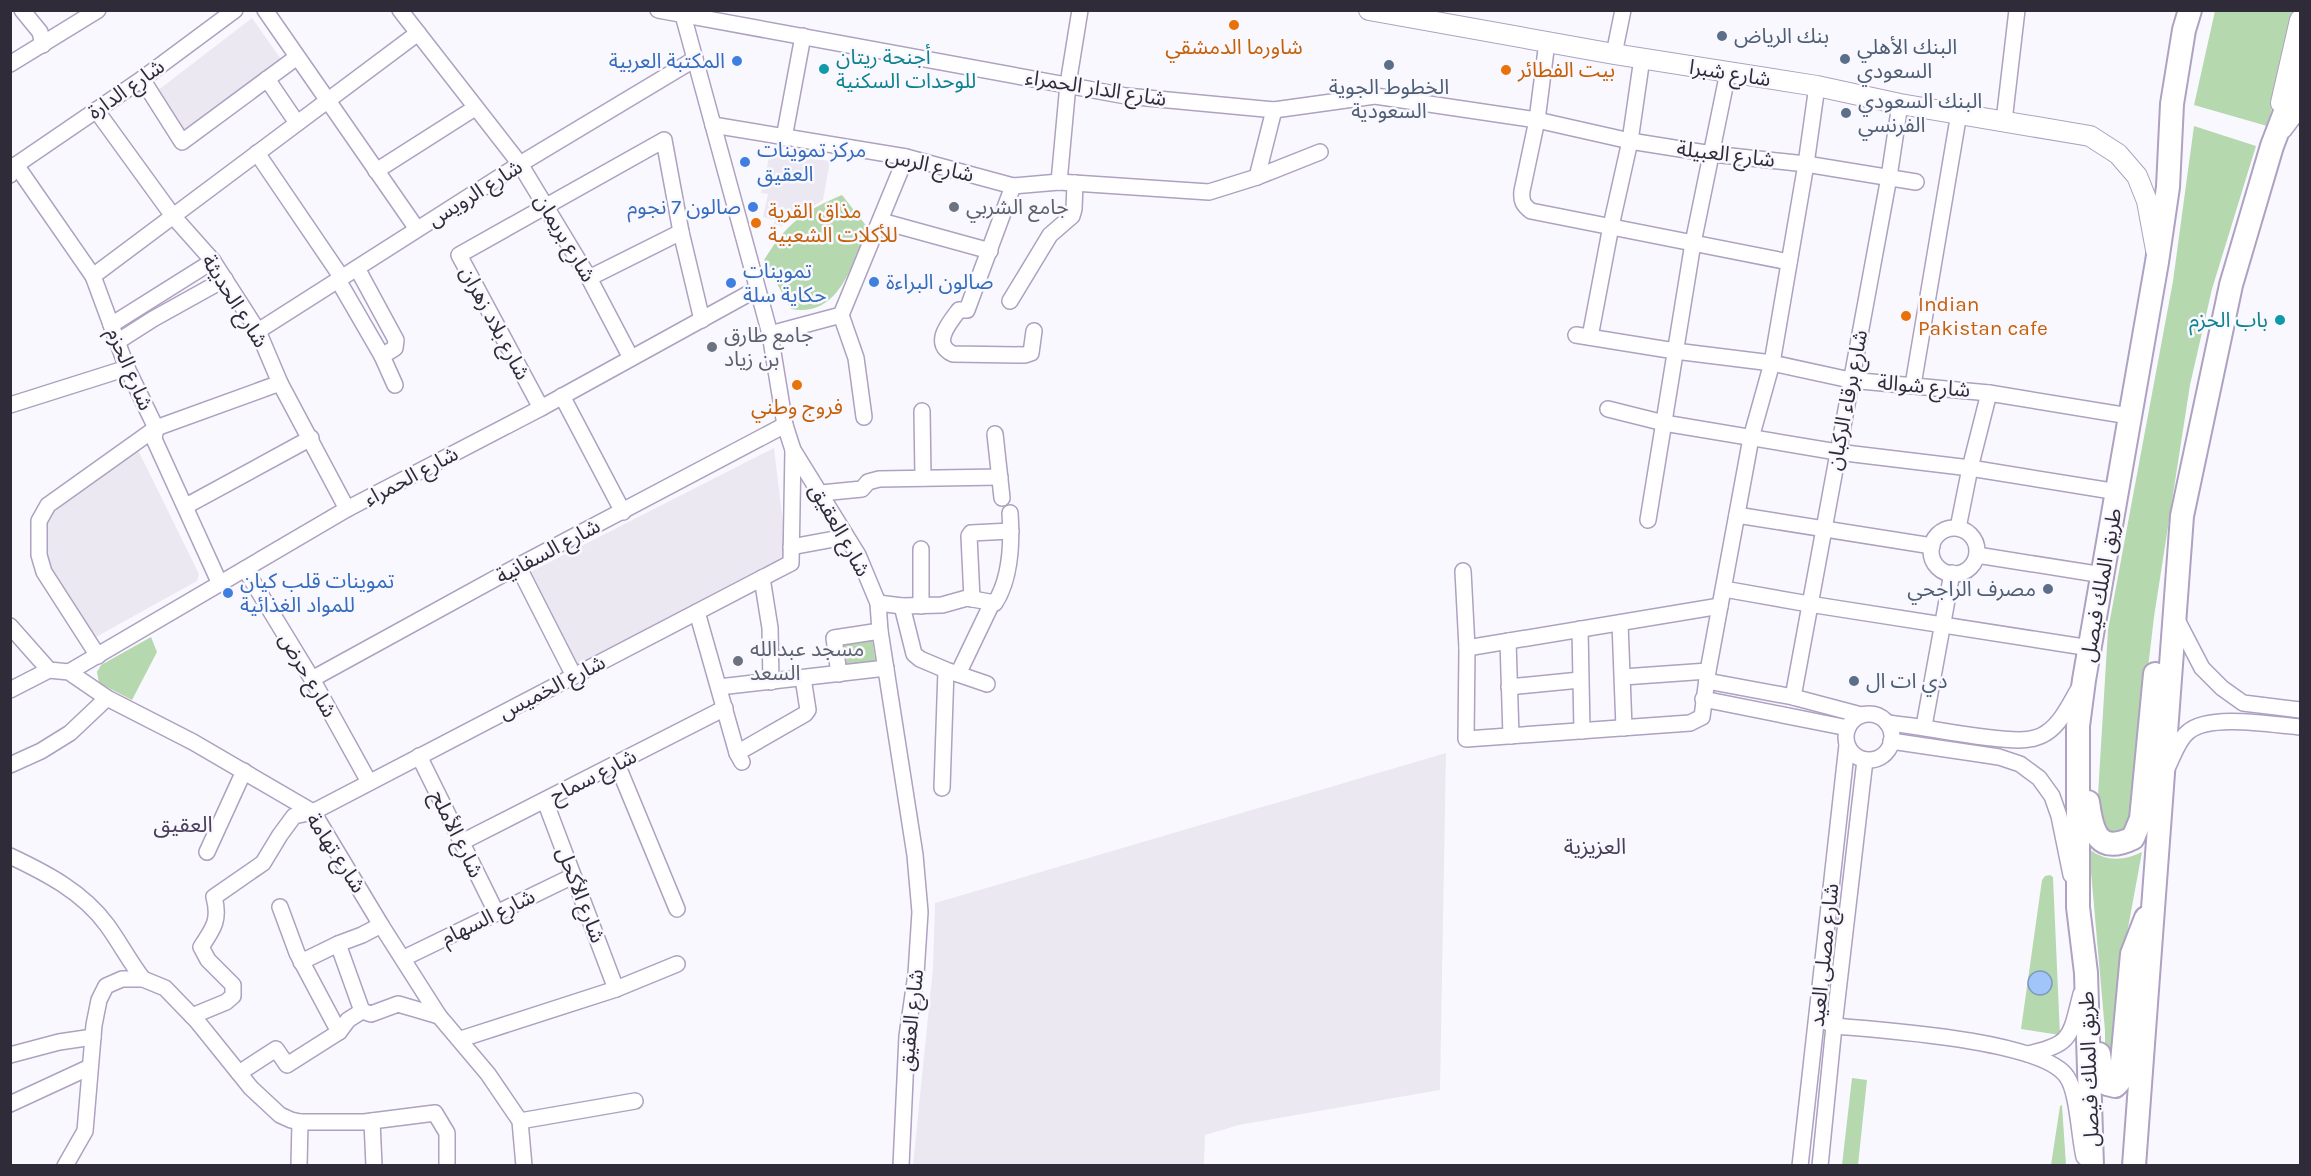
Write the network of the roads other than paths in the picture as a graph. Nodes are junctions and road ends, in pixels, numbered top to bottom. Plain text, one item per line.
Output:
1 (22, 10) edge
2 (98, 10) edge
3 (234, 10) edge
4 (265, 10) edge
5 (400, 10) edge
6 (658, 10) edge
7 (1080, 10) edge
8 (1369, 10) edge
9 (1623, 10) edge
10 (2017, 10) edge
11 (2204, 10) edge
12 (683, 15) junction
13 (2186, 17) edge
14 (2301, 20) edge
15 (418, 33) junction
16 (803, 36) junction
17 (1547, 42) junction
18 (43, 45) junction
19 (1614, 54) junction
20 (297, 57) junction
21 (1642, 58) junction
22 (695, 59) junction
23 (10, 64) edge
24 (1728, 72) junction
25 (2301, 73) edge
26 (142, 79) junction
27 (267, 79) junction
28 (1068, 84) junction
29 (1817, 86) junction
30 (326, 100) junction
31 (2173, 100) junction
32 (1900, 104) junction
33 (475, 108) junction
34 (96, 110) junction
35 (1274, 110) junction
36 (2301, 112) edge
37 (1959, 113) junction
38 (1537, 120) junction
39 (2004, 121) junction
40 (297, 123) junction
41 (713, 125) junction
42 (784, 138) junction
43 (1630, 141) junction
44 (2272, 146) junction
45 (1320, 152) dead end
46 (257, 153) junction
47 (1712, 154) junction
48 (906, 158) junction
49 (520, 164) junction
50 (1806, 164) junction
51 (12, 168) edge
52 (376, 171) junction
53 (1257, 177) junction
54 (1889, 177) junction
55 (1059, 182) junction
56 (1916, 182) dead end
57 (1075, 183) junction
58 (1013, 186) junction
59 (546, 206) junction
60 (173, 216) junction
61 (881, 221) junction
62 (1611, 226) junction
63 (417, 230) junction
64 (681, 232) junction
65 (1693, 243) junction
66 (990, 251) junction
67 (213, 261) junction
68 (1789, 262) junction
69 (2157, 262) junction
70 (357, 268) junction
71 (93, 276) junction
72 (589, 278) junction
73 (225, 279) junction
74 (340, 279) junction
75 (757, 289) junction
76 (1010, 301) dead end
77 (841, 315) junction
78 (702, 320) junction
79 (111, 325) junction
80 (258, 331) junction
81 (1034, 331) dead end
82 (770, 334) junction
83 (117, 342) junction
84 (1675, 351) junction
85 (382, 356) junction
86 (631, 358) junction
87 (1772, 363) junction
88 (127, 368) junction
89 (1850, 380) junction
90 (280, 383) junction
91 (395, 385) dead end
92 (1913, 385) junction
93 (1989, 393) junction
94 (562, 396) junction
95 (10, 405) edge
96 (541, 408) junction
97 (1608, 409) dead end
98 (922, 411) dead end
99 (2129, 416) junction
100 (864, 417) dead end
101 (1664, 423) junction
102 (785, 425) junction
103 (156, 429) junction
104 (995, 434) dead end
105 (311, 438) junction
106 (1751, 438) junction
107 (793, 450) junction
108 (1837, 452) junction
109 (1970, 468) junction
110 (1000, 477) junction
111 (923, 478) junction
112 (2118, 492) junction
113 (821, 493) junction
114 (1002, 498) dead end
115 (186, 506) junction
116 (347, 509) junction
117 (622, 512) junction
118 (1010, 513) dead end
119 (1737, 516) junction
120 (2182, 516) junction
121 (1648, 520) dead end
122 (1958, 528) junction
123 (1823, 530) junction
124 (1011, 531) junction
125 (845, 537) junction
126 (1932, 546) junction
127 (791, 547) junction
128 (921, 549) dead end
129 (1977, 555) junction
130 (518, 566) junction
131 (244, 569) junction
132 (1463, 571) dead end
133 (1952, 573) junction
134 (2103, 575) junction
135 (762, 578) junction
136 (220, 584) junction
137 (1724, 589) junction
138 (972, 599) junction
139 (878, 603) junction
140 (992, 603) junction
141 (1809, 604) junction
142 (902, 606) junction
143 (921, 606) junction
144 (1720, 606) junction
145 (697, 612) junction
146 (2174, 614) junction
147 (1620, 623) junction
148 (1941, 624) junction
149 (10, 626) edge
150 (1580, 629) junction
151 (880, 631) junction
152 (1508, 641) junction
153 (1467, 648) junction
154 (2090, 648) junction
155 (98, 656) junction
156 (886, 668) junction
157 (49, 670) junction
158 (69, 672) junction
159 (952, 672) junction
160 (839, 674) junction
161 (574, 676) junction
162 (1708, 676) junction
163 (1623, 677) junction
164 (803, 678) junction
165 (312, 679) junction
166 (1580, 680) junction
167 (2084, 680) junction
168 (771, 682) junction
169 (987, 684) dead end
170 (719, 687) junction
171 (1509, 687) junction
172 (10, 690) edge
173 (1793, 697) junction
174 (107, 698) junction
175 (1703, 699) junction
176 (725, 708) junction
177 (2301, 710) edge
178 (1861, 716) junction
179 (1887, 723) junction
180 (1924, 726) junction
181 (2078, 726) junction
182 (2301, 727) edge
183 (1624, 728) junction
184 (1848, 728) junction
185 (1582, 731) junction
186 (1511, 736) junction
187 (1892, 741) junction
188 (1847, 745) junction
189 (419, 756) junction
190 (1865, 760) junction
191 (616, 764) junction
192 (10, 765) edge
193 (244, 771) junction
194 (2164, 774) junction
195 (369, 782) junction
196 (942, 788) dead end
197 (545, 801) junction
198 (313, 812) junction
199 (462, 842) junction
200 (207, 852) dead end
201 (10, 856) edge
202 (573, 876) junction
203 (2154, 898) junction
204 (280, 907) dead end
205 (2078, 907) junction
206 (677, 909) dead end
207 (496, 912) junction
208 (381, 925) junction
209 (338, 944) junction
210 (404, 958) junction
211 (301, 962) junction
212 (677, 964) dead end
213 (143, 979) junction
214 (2086, 983) junction
215 (616, 989) junction
216 (362, 1011) junction
217 (1817, 1015) junction
218 (192, 1016) junction
219 (440, 1016) junction
220 (1834, 1026) junction
221 (339, 1032) junction
222 (93, 1037) junction
223 (461, 1039) junction
224 (2028, 1054) junction
225 (10, 1055) edge
226 (90, 1067) junction
227 (239, 1073) junction
228 (635, 1101) dead end
229 (10, 1104) edge
230 (372, 1121) junction
231 (520, 1121) junction
232 (300, 1122) junction
233 (64, 1166) edge
234 (299, 1166) edge
235 (374, 1166) edge
236 (447, 1166) edge
237 (524, 1166) edge
238 (901, 1166) edge
239 (1800, 1166) edge
240 (1820, 1166) edge
241 (2085, 1166) edge
242 (2092, 1166) edge
243 (2134, 1166) edge

1 - 18 street
2 - 18 street
3 - 26 street, شارع الدارة
4 - 20 street
5 - 15 street, شارع بريمان
6 - 12 street, شارع الدار الحمراء
7 - 28 street
8 - 17 main road, شارع شبرا
9 - 19 street
10 - 39 street
11 - 31 highway
12 - 16 street, شارع الدار الحمراء
12 - 22 street, شارع العقيق
13 - 31 highway, طريق الملك فيصل
14 - 44 main road
15 - 30 street
15 - 33 street, شارع بريمان
16 - 28 street, شارع الدار الحمراء
16 - 42 street
17 - 19 main road, شارع شبرا
17 - 38 street
18 - 23 street
19 - 21 main road, شارع شبرا
20 - 27 street
20 - 30 street
21 - 24 main road, شارع شبرا
21 - 43 street
22 - 41 street, شارع العقيق
22 - 49 street, شارع الرويس
24 - 29 main road, شارع شبرا
24 - 47 street
25 - 44 highway, طريق الملك فيصل
26 - 27 street
26 - 34 street, شارع الدارة
27 - 40 street
28 - 35 street, شارع الدار الحمراء
28 - 55 street
29 - 32 main road, شارع شبرا
29 - 50 street
30 - 40 street
30 - 52 street
31 - 69 highway, طريق الملك فيصل
32 - 37 main road, شارع شبرا
32 - 54 street, شارع برقاء الركبان
33 - 49 street, شارع بريمان
33 - 52 street
34 - 51 street, شارع الدارة
34 - 60 street, شارع الحديثة
35 - 38 street, شارع الدار الحمراء
35 - 53 street
36 - 44 street
37 - 39 main road, شارع شبرا
37 - 92 street
38 - 43 street, شارع العبيلة
38 - 62 street
39 - 69 main road, شارع شبرا
40 - 46 street
41 - 42 street, شارع الرس
41 - 75 street, شارع العقيق
42 - 48 street, شارع الرس
43 - 47 street, شارع العبيلة
43 - 62 street
44 - 120 highway, طريق الملك فيصل
45 - 53 street, شارع الرس
46 - 60 street
46 - 74 street
47 - 50 street, شارع العبيلة
47 - 65 street
48 - 58 street, شارع الرس
48 - 61 street
49 - 59 street, شارع بريمان
49 - 63 street, شارع الرويس
50 - 54 street, شارع العبيلة
50 - 68 street
51 - 71 street, شارع الحزم
52 - 63 street
53 - 57 street, شارع الرس
54 - 56 street, شارع العبيلة
54 - 89 street, شارع برقاء الركبان
55 - 57 street, شارع الرس
55 - 58 street, شارع الرس
57 - 76 street
58 - 66 street
59 - 64 street, شارع بلاد زهران
59 - 72 street, شارع بريمان
59 - 96 street, شارع بلاد زهران
60 - 67 street, شارع الحديثة
60 - 71 street
61 - 66 street
61 - 77 street
62 - 65 street
62 - 84 street, شارع شوالة
63 - 70 street, شارع الرويس
64 - 72 street
64 - 78 street
65 - 68 street
65 - 84 street
66 - 81 street
67 - 73 street, شارع الحديثة
67 - 79 street
68 - 87 street
69 - 99 highway, طريق الملك فيصل
70 - 74 street, شارع الرويس
70 - 85 street
71 - 79 street, شارع الحزم
72 - 86 street, شارع بريمان
73 - 80 street, شارع الحديثة
73 - 83 street
74 - 80 street, شارع الرويس
74 - 85 street
75 - 78 street, شارع الحمراء
75 - 82 street, شارع العقيق
77 - 82 street
77 - 100 street
78 - 86 street, شارع الحمراء
79 - 83 street, شارع الحزم
80 - 90 street, شارع الحديثة
82 - 102 street, شارع العقيق
83 - 88 street, شارع الحزم
84 - 87 street, شارع شوالة
84 - 101 street
85 - 91 street
86 - 94 street, شارع الحمراء
87 - 89 street, شارع شوالة
87 - 106 street
88 - 95 street
88 - 103 street, شارع الحزم
89 - 92 street, شارع شوالة
89 - 108 street, شارع برقاء الركبان
90 - 103 street
90 - 105 street, شارع الحديثة
92 - 93 street, شارع شوالة
93 - 99 street, شارع شوالة
93 - 109 street
94 - 96 street, شارع الحمراء
94 - 117 street
96 - 116 street, شارع الحمراء
97 - 101 street
98 - 111 street
99 - 112 highway, طريق الملك فيصل
101 - 106 street
101 - 121 street
102 - 107 street, شارع العقيق
102 - 117 street, شارع السفانية
103 - 115 street, شارع الحزم
103 - 155 street
104 - 110 street
105 - 115 street
105 - 116 street, شارع الحديثة
106 - 108 street
106 - 119 street
107 - 113 street, شارع العقيق
107 - 127 street
108 - 109 street
108 - 123 street, شارع برقاء الركبان
109 - 112 street
109 - 122 street
110 - 111 street
110 - 114 street
111 - 113 street
112 - 134 highway, طريق الملك فيصل
113 - 125 street, شارع العقيق
115 - 136 street, شارع الحزم
116 - 131 street, شارع الحمراء
117 - 130 street, شارع السفانية
118 - 124 street
119 - 123 street
119 - 137 street
120 - 146 highway, طريق الملك فيصل
120 - 181 highway
122 - 126 street
122 - 129 street
123 - 126 street
123 - 141 street, شارع برقاء الركبان
124 - 138 street
124 - 140 street
125 - 127 street
125 - 139 street, شارع العقيق
126 - 133 street
127 - 135 street, شارع الخميس
128 - 143 street
129 - 133 street
129 - 134 street
130 - 161 street
130 - 165 street, شارع السفانية
131 - 136 street, شارع الحمراء
131 - 165 street, شارع حرض
132 - 153 street
133 - 148 street
134 - 154 highway, طريق الملك فيصل
135 - 145 street, شارع الخميس
135 - 168 street
136 - 155 street, شارع الحمراء
137 - 141 street
137 - 144 street
138 - 140 street
138 - 143 street
139 - 142 street
139 - 151 street, شارع العقيق
140 - 159 street
141 - 148 street
141 - 173 street, شارع برقاء الركبان
142 - 143 street
142 - 159 street
144 - 147 street
144 - 162 street
145 - 161 street, شارع الخميس
145 - 170 street
146 - 177 street
146 - 194 highway, طريق الملك فيصل
147 - 150 street
147 - 163 street
148 - 154 street
148 - 180 street
149 - 157 street
150 - 152 street
150 - 166 street
151 - 156 street, شارع العقيق
151 - 160 street
152 - 153 street
152 - 171 street
153 - 186 street
154 - 167 highway, طريق الملك فيصل
155 - 158 street, شارع الحمراء
156 - 160 street
156 - 238 street, شارع العقيق
157 - 158 street, شارع تهامة
157 - 172 street
158 - 174 street, شارع تهامة
159 - 169 street
159 - 196 street
160 - 164 street
161 - 189 street, شارع الخميس
162 - 163 street
162 - 173 street
162 - 175 street
163 - 183 street
164 - 168 street
164 - 176 street
165 - 195 street, شارع حرض
166 - 171 street
166 - 185 street
167 - 180 street
167 - 181 highway, طريق الملك فيصل
168 - 170 street
170 - 176 street
171 - 186 street
173 - 178 street
174 - 192 street
174 - 193 street, شارع تهامة
175 - 183 street
175 - 184 street
176 - 191 street, شارع سماح
178 - 179 street
178 - 184 street
179 - 180 street
179 - 187 street
181 - 205 highway, طريق الملك فيصل
182 - 194 street
183 - 185 street
184 - 188 street
185 - 186 street
187 - 190 street
187 - 205 street
188 - 190 street
188 - 217 street, شارع مصلى العيد
189 - 195 street, شارع الخميس
189 - 199 street, شارع الأملح
190 - 220 street, شارع مصلى العيد
191 - 197 street, شارع سماح
191 - 206 street
193 - 198 street, شارع تهامة
193 - 200 street
194 - 203 highway, طريق الملك فيصل
195 - 198 street, شارع الخميس
197 - 199 street, شارع سماح
197 - 202 street, شارع الأكحل
198 - 208 street, شارع تهامة
198 - 218 street, شارع الخميس
199 - 207 street, شارع الأملح
201 - 213 street
202 - 207 street, شارع السهام
202 - 215 street, شارع الأكحل
203 - 214 highway
203 - 243 highway, طريق الملك فيصل
204 - 211 street
205 - 214 highway, طريق الملك فيصل
207 - 210 street, شارع السهام
208 - 209 street
208 - 210 street, شارع تهامة
209 - 211 street
209 - 216 street
210 - 219 street, شارع تهامة
211 - 221 street
212 - 215 street
213 - 218 street
213 - 222 street
214 - 224 street
214 - 242 highway, طريق الملك فيصل
215 - 223 street
216 - 219 street
216 - 221 street
217 - 220 street
217 - 239 street, شارع مصلى العيد
218 - 227 street
219 - 223 street, شارع تهامة
220 - 224 street
220 - 240 street, شارع مصلى العيد
221 - 227 street
222 - 225 street
222 - 226 street
223 - 231 street, شارع تهامة
224 - 241 street
226 - 229 street
226 - 233 street
227 - 232 street
228 - 231 street
230 - 232 street
230 - 235 street
230 - 236 street
231 - 237 street
232 - 234 street

